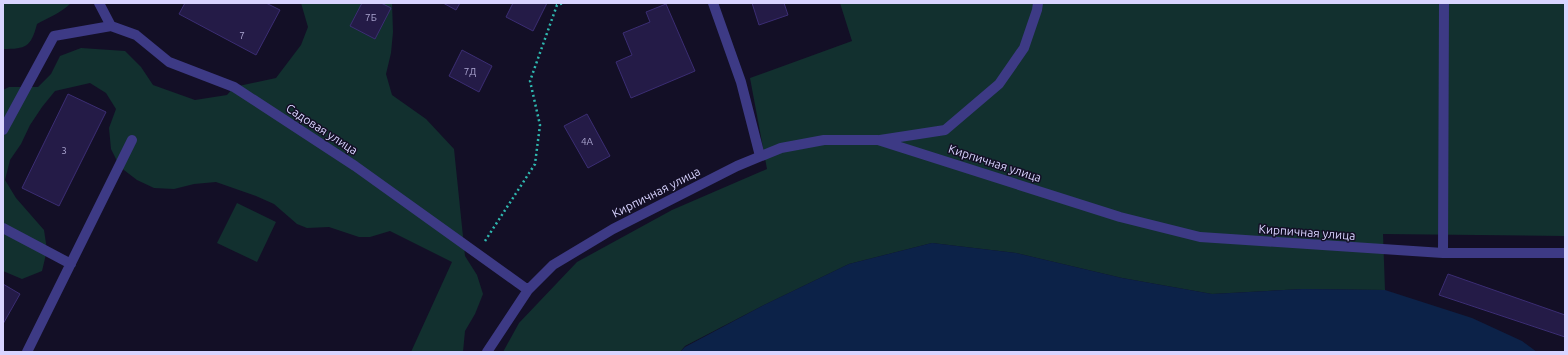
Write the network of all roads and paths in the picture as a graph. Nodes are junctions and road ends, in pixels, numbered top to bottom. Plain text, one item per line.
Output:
1 (99, 3) edge
2 (564, 3) edge
3 (713, 3) edge
4 (1038, 3) edge
5 (1444, 3) edge
6 (111, 26) junction
7 (3, 130) edge
8 (132, 140) dead end
9 (878, 140) junction
10 (760, 156) junction
11 (3, 228) edge
12 (477, 253) junction
13 (1443, 253) junction
14 (1565, 253) edge
15 (70, 264) junction
16 (528, 290) junction
17 (27, 352) edge
18 (487, 352) edge

1 - 6 street
2 - 12 path
3 - 10 street
4 - 9 street
5 - 13 street
6 - 7 street
6 - 12 street, Садовая улица
8 - 15 street
9 - 10 street, Кирпичная улица
9 - 13 street, Кирпичная улица
10 - 16 street, Кирпичная улица
11 - 15 street
12 - 16 street, Садовая улица
13 - 14 street, Кирпичная улица
15 - 17 street
16 - 18 street, Кирпичная улица

